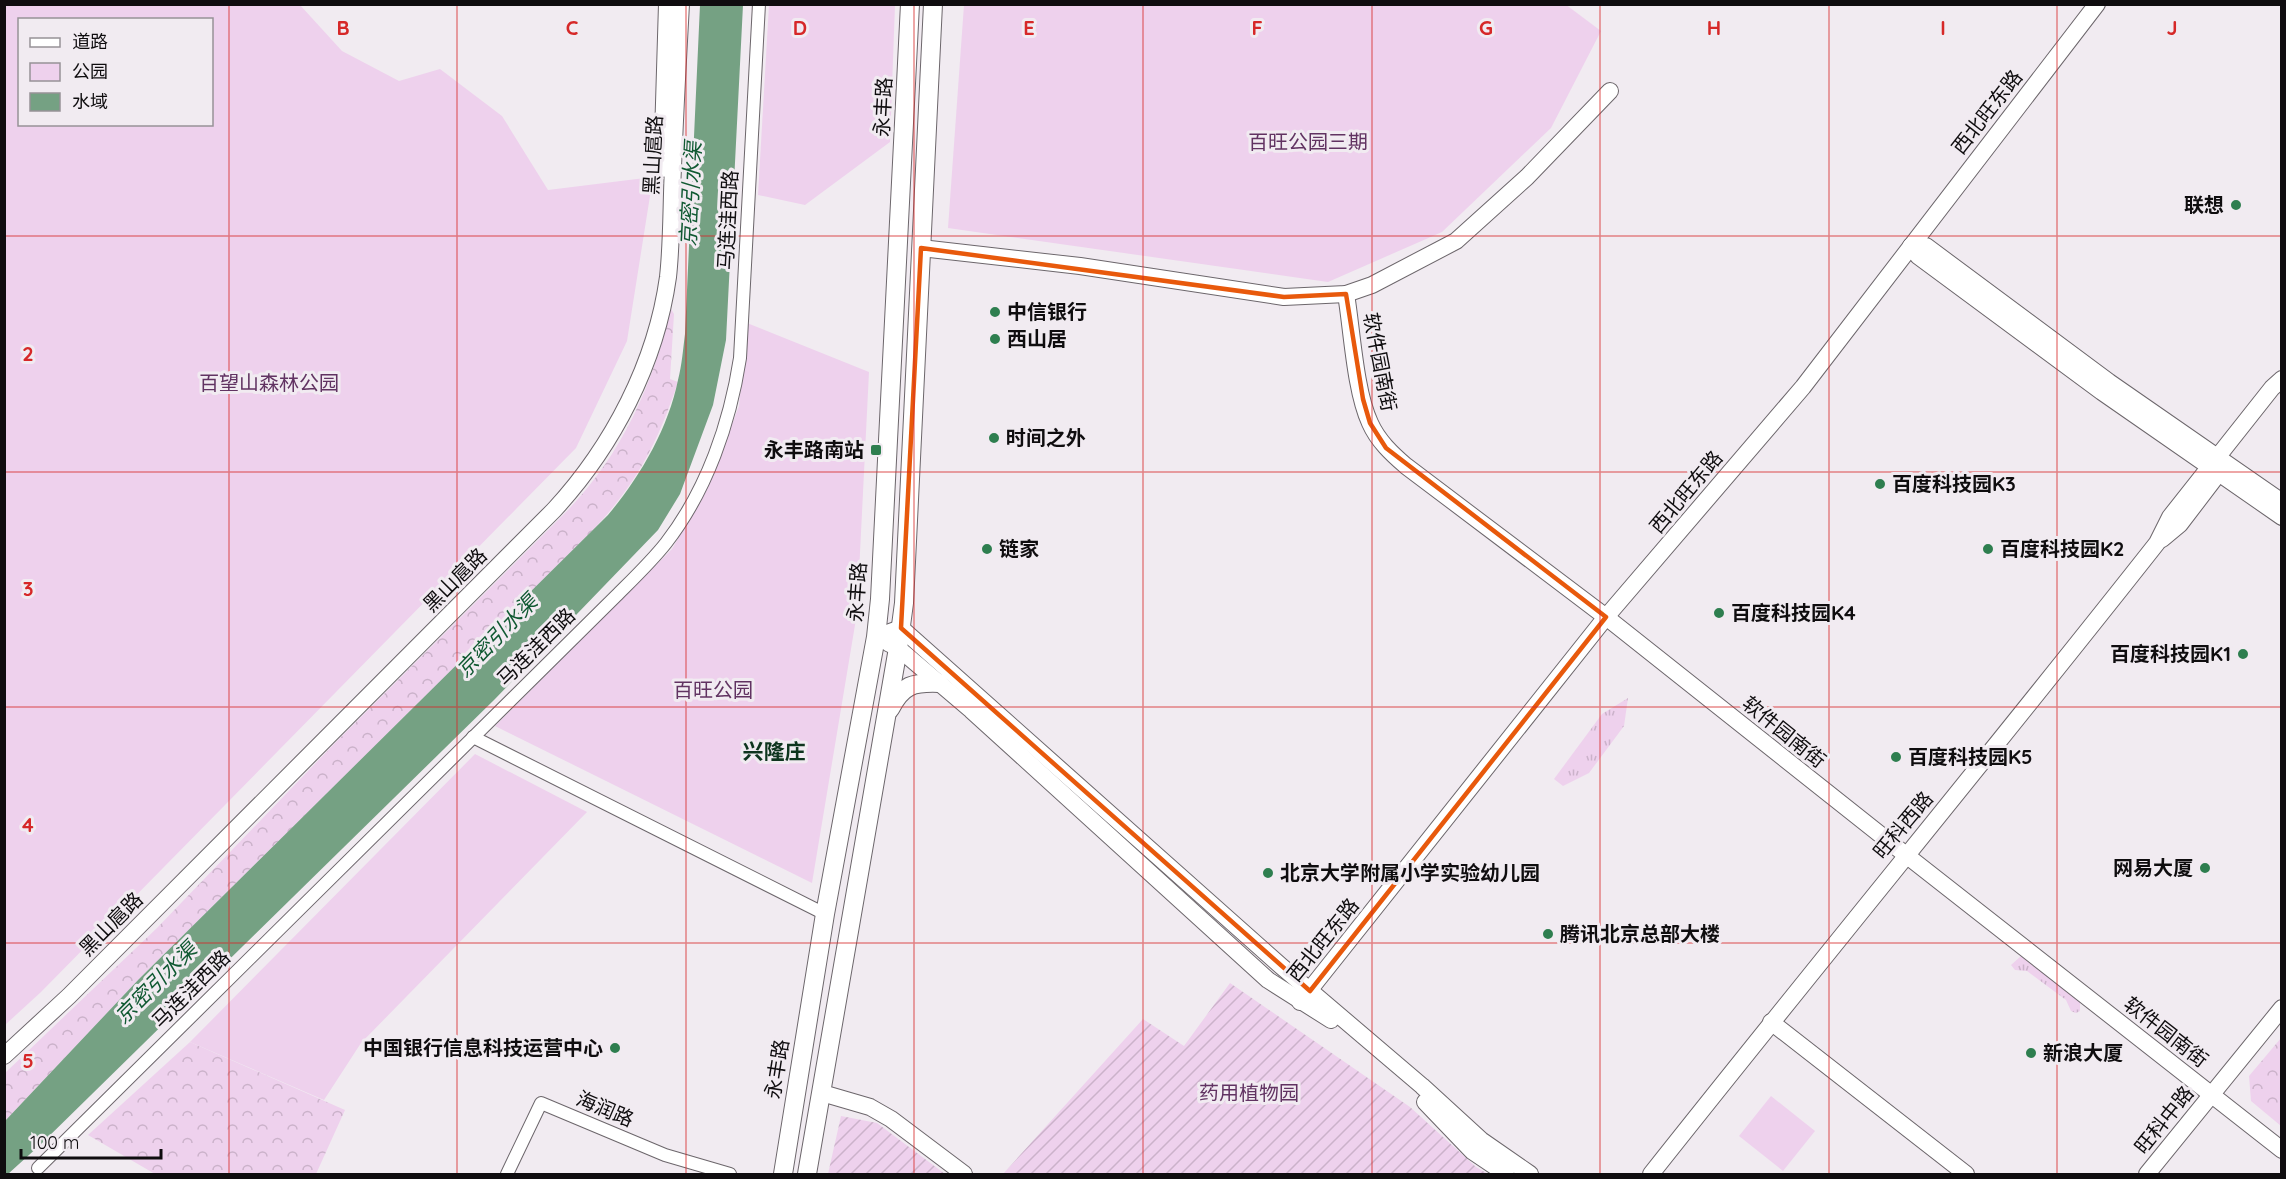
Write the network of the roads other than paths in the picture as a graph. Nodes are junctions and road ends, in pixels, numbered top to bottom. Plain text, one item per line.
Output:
1 (667, 4) edge
2 (681, 4) edge
3 (759, 4) edge
4 (910, 4) edge
5 (933, 4) edge
6 (2097, 4) edge
7 (1610, 91) dead end
8 (1911, 246) junction
9 (921, 248) junction
10 (1346, 294) junction
11 (2282, 379) edge
12 (2282, 391) edge
13 (2218, 465) junction
14 (2282, 502) edge
15 (2282, 517) edge
16 (1606, 617) junction
17 (901, 628) junction
18 (876, 637) junction
19 (898, 648) junction
20 (939, 683) junction
21 (885, 719) junction
22 (473, 737) junction
23 (1906, 855) junction
24 (825, 914) junction
25 (1305, 996) junction
26 (2282, 1008) edge
27 (1771, 1022) junction
28 (4, 1041) edge
29 (4, 1056) edge
30 (822, 1094) junction
31 (2212, 1095) junction
32 (2282, 1150) edge
33 (34, 1172) edge
34 (507, 1174) edge
35 (730, 1174) edge
36 (783, 1174) edge
37 (807, 1174) edge
38 (964, 1174) edge
39 (1506, 1174) edge
40 (1530, 1174) edge
41 (1651, 1174) edge
42 (1966, 1174) edge
43 (2147, 1174) edge

1 - 28 street, 黑山扈路
2 - 29 street, 黑山扈路
3 - 22 street, 马连洼西路
4 - 18 main road, 永丰路
5 - 9 main road
6 - 8 street, 西北旺东路
7 - 10 street
8 - 13 street
8 - 16 street, 西北旺东路
9 - 10 street
9 - 17 main road
10 - 16 street, 软件园南街
11 - 13 street
12 - 13 street
13 - 14 street
13 - 15 street
13 - 23 street, 旺科西路
16 - 23 street, 软件园南街
16 - 25 street, 西北旺东路
17 - 18 street
17 - 19 main road
17 - 25 street
18 - 19 street
18 - 24 main road, 永丰路
19 - 20 street
19 - 21 main road
20 - 21 main road
20 - 25 street
21 - 30 main road
22 - 24 street
22 - 33 street, 马连洼西路
23 - 27 street, 旺科西路
23 - 31 street, 软件园南街
24 - 36 main road, 永丰路
25 - 39 street
25 - 40 street
26 - 31 street, 旺科中路
27 - 41 street, 旺科西路
27 - 42 street
30 - 37 main road
30 - 38 street
31 - 32 street, 软件园南街
31 - 43 street, 旺科中路
34 - 35 street, 海润路

